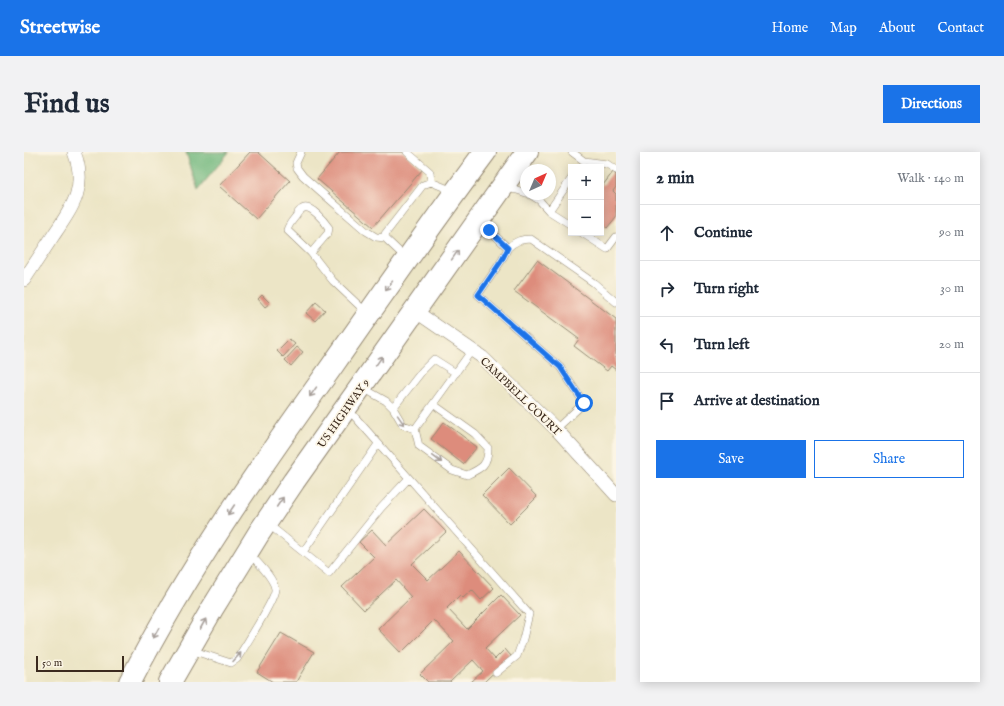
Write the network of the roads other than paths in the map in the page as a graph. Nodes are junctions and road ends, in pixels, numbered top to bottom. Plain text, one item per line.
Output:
1 (74, 152) edge
2 (301, 152) edge
3 (408, 152) edge
4 (485, 152) edge
5 (527, 152) edge
6 (572, 152) edge
7 (582, 164) edge
8 (604, 164) edge
9 (616, 170) edge
10 (431, 182) junction
11 (568, 183) edge
12 (503, 188) junction
13 (520, 191) edge
14 (455, 192) junction
15 (539, 200) edge
16 (549, 211) junction
17 (479, 221) junction
18 (568, 224) edge
19 (587, 236) edge
20 (616, 237) edge
21 (386, 238) junction
22 (508, 248) junction
23 (311, 253) junction
24 (408, 259) junction
25 (24, 280) edge
26 (616, 302) edge
27 (415, 311) junction
28 (369, 314) junction
29 (472, 350) junction
30 (456, 373) junction
31 (361, 387) junction
32 (433, 404) junction
33 (347, 407) junction
34 (393, 408) junction
35 (415, 429) junction
36 (556, 429) junction
37 (378, 444) junction
38 (409, 478) junction
39 (616, 495) edge
40 (266, 522) junction
41 (248, 551) junction
42 (302, 552) junction
43 (189, 649) junction
44 (496, 673) dead end
45 (130, 682) edge
46 (170, 682) edge

1 - 25 street
2 - 21 lane
3 - 10 lane
4 - 14 highway
5 - 12 highway, US HIGHWAY 9
6 - 7 lane
8 - 9 lane
10 - 14 lane
10 - 21 lane
11 - 16 lane
12 - 13 lane
12 - 17 highway, US HIGHWAY 9
14 - 24 highway
15 - 16 lane
16 - 18 lane
17 - 22 lane
27 -> 17 highway, US HIGHWAY 9
19 - 20 lane
21 - 24 lane
22 - 26 lane
22 - 36 lane
23 - 23 lane
23 - 28 lane
24 -> 28 highway
27 - 29 street, CAMPBELL COURT
31 -> 27 highway, US HIGHWAY 9
28 -> 45 highway
29 - 30 lane
29 - 36 street, CAMPBELL COURT
30 - 32 lane
30 - 34 lane
31 - 33 highway, US HIGHWAY 9
31 - 34 lane
32 - 35 lane
35 -> 32 lane
33 - 37 lane
40 -> 33 highway, US HIGHWAY 9
34 -> 35 lane
36 - 39 street, CAMPBELL COURT
37 - 38 lane
37 - 42 lane
38 - 42 lane
38 - 44 lane
40 - 41 highway, US HIGHWAY 9
40 - 42 lane
43 -> 41 highway, US HIGHWAY 9
43 -> 41 lane
43 - 46 highway, US HIGHWAY 9

